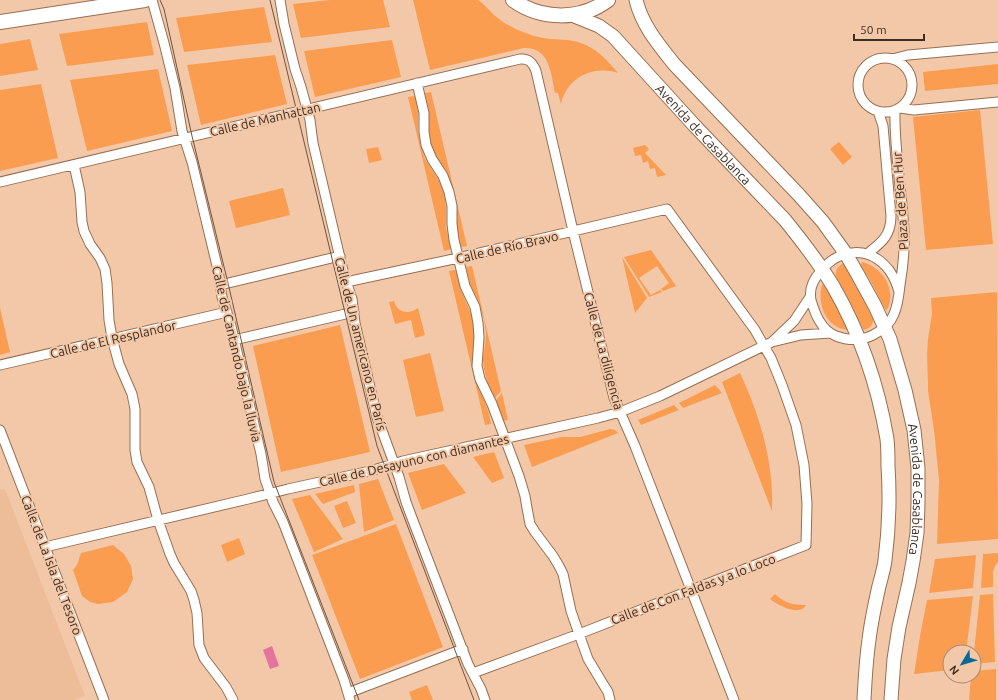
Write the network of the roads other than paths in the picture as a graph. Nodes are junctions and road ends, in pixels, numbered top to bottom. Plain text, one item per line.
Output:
1 (145, 0) edge
2 (152, 0) edge
3 (280, 0) edge
4 (513, 0) edge
5 (608, 0) edge
6 (636, 0) edge
7 (572, 15) junction
8 (0, 22) edge
9 (998, 47) edge
10 (892, 58) junction
11 (530, 61) joint
12 (417, 83) junction
13 (998, 102) edge
14 (307, 109) junction
15 (897, 109) junction
16 (878, 111) junction
17 (184, 138) junction
18 (74, 165) junction
19 (0, 182) edge
20 (573, 231) junction
21 (846, 254) junction
22 (867, 254) junction
23 (340, 256) junction
24 (458, 258) junction
25 (822, 269) junction
26 (346, 282) junction
27 (220, 285) junction
28 (899, 292) junction
29 (810, 297) junction
30 (227, 312) junction
31 (354, 312) junction
32 (885, 328) junction
33 (830, 333) junction
34 (112, 338) junction
35 (234, 340) junction
36 (859, 340) junction
37 (768, 344) junction
38 (0, 365) edge
39 (620, 412) junction
40 (0, 430) edge
41 (504, 438) junction
42 (394, 464) junction
43 (270, 494) junction
44 (158, 520) junction
45 (45, 547) junction
46 (692, 590) junction
47 (579, 634) junction
48 (463, 649) junction
49 (473, 673) junction
50 (349, 696) edge
51 (104, 700) edge
52 (233, 700) edge
53 (485, 700) edge
54 (610, 700) edge
55 (734, 700) edge
56 (864, 700) edge
57 (891, 700) edge

1 - 8 main road
2 - 17 street, Calle de Cantando bajo la lluvia
3 - 14 street, Calle de Un americano en París
4 - 7 main road
5 - 7 main road
6 - 21 main road, Avenida de Casablanca
7 - 25 main road, Avenida de Casablanca
9 - 10 street
10 - 15 street
10 - 16 street
11 - 12 street, Calle de Manhattan
11 - 20 street, Calle de La diligencia
12 - 14 street, Calle de Manhattan
12 - 24 street
13 - 15 street
14 - 17 street, Calle de Manhattan
14 - 23 street, Calle de Un americano en París
15 - 16 street
15 - 28 street, Plaza de Ben Hur
16 - 22 street, Plaza de Ben Hur
17 - 18 street, Calle de Manhattan
17 - 27 street, Calle de Cantando bajo la lluvia
18 - 19 street, Calle de Manhattan
18 - 34 street
20 - 24 street, Calle de Río Bravo
20 - 37 street, Calle de Río Bravo
20 - 39 street, Calle de La diligencia
21 - 22 street
21 - 25 street
21 - 32 main road, Avenida de Casablanca
22 - 28 street
23 - 26 street, Calle de Un americano en París
23 - 27 street
24 - 26 street, Calle de Río Bravo
24 - 41 street
25 - 29 street
25 - 36 main road, Avenida de Casablanca
26 - 31 street, Calle de Un americano en París
27 - 30 street, Calle de Cantando bajo la lluvia
28 - 32 street
29 - 33 street
29 - 37 street, Calle de Desayuno con diamantes
30 - 34 street, Calle de El Resplandor
30 - 35 street, Calle de Cantando bajo la lluvia
31 - 35 street
31 - 42 street, Calle de Un americano en París
32 - 36 street
32 - 57 main road, Avenida de Casablanca
33 - 36 street
33 - 37 street, Calle de Desayuno con diamantes
34 - 38 street, Calle de El Resplandor
34 - 44 street
35 - 43 street, Calle de Cantando bajo la lluvia
36 - 56 main road, Avenida de Casablanca
37 - 39 street, Calle de Desayuno con diamantes
37 - 46 street, Calle de Con Faldas y a lo Loco
39 - 41 street, Calle de Desayuno con diamantes
39 - 46 street, Calle de La diligencia
40 - 45 street, Calle de La Isla del Tesoro
41 - 42 street, Calle de Desayuno con diamantes
41 - 47 street
42 - 43 street, Calle de Desayuno con diamantes
42 - 48 street, Calle de Un americano en París
43 - 44 street, Calle de Desayuno con diamantes
43 - 50 street, Calle de Cantando bajo la lluvia
44 - 45 street, Calle de Desayuno con diamantes
44 - 52 street
45 - 51 street, Calle de La Isla del Tesoro
46 - 47 street, Calle de Con Faldas y a lo Loco
46 - 55 street, Calle de La diligencia
47 - 49 street
47 - 54 street
48 - 49 street, Calle de Un americano en París
48 - 50 street
49 - 53 street, Calle de Un americano en París

